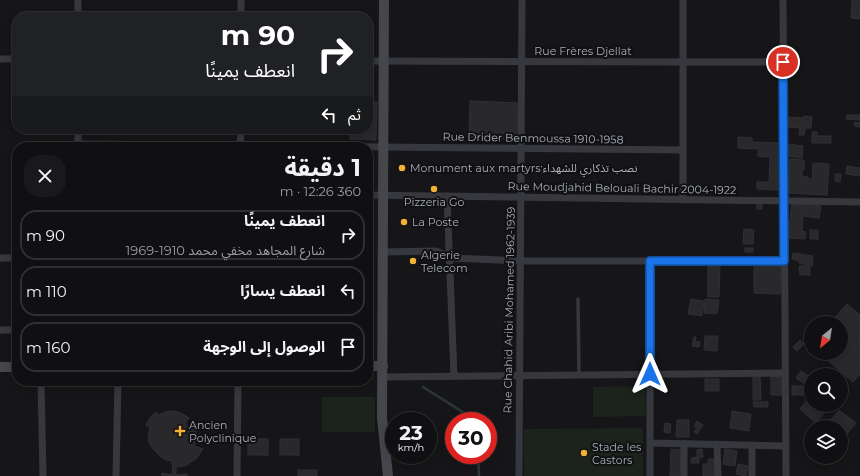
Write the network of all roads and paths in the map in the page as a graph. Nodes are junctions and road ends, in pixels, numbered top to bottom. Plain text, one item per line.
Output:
1 (78, 0) edge
2 (241, 0) edge
3 (384, 0) edge
4 (522, 0) edge
5 (683, 0) edge
6 (783, 0) edge
7 (78, 12) edge
8 (241, 12) edge
9 (0, 58) edge
10 (12, 58) edge
11 (373, 61) edge
12 (384, 62) junction
13 (522, 62) junction
14 (683, 62) junction
15 (783, 62) junction
16 (373, 147) edge
17 (383, 147) junction
18 (522, 148) junction
19 (683, 150) junction
20 (373, 195) edge
21 (383, 195) junction
22 (447, 196) junction
23 (522, 197) junction
24 (683, 200) junction
25 (784, 201) junction
26 (860, 202) edge
27 (383, 252) junction
28 (449, 256) junction
29 (0, 258) edge
30 (12, 258) edge
31 (520, 261) junction
32 (650, 261) junction
33 (784, 261) junction
34 (578, 299) dead end
35 (0, 330) edge
36 (12, 330) edge
37 (373, 366) edge
38 (383, 366) junction
39 (0, 367) edge
40 (12, 367) edge
41 (785, 373) junction
42 (650, 374) junction
43 (580, 375) junction
44 (454, 376) junction
45 (519, 376) junction
46 (382, 377) junction
47 (41, 386) edge
48 (118, 386) edge
49 (238, 386) edge
50 (650, 443) junction
51 (684, 444) junction
52 (717, 444) junction
53 (752, 445) junction
54 (786, 446) junction
55 (43, 476) edge
56 (116, 476) edge
57 (237, 476) edge
58 (388, 476) edge
59 (519, 476) edge
60 (650, 476) edge
61 (684, 476) edge
62 (718, 476) edge
63 (752, 476) edge
64 (786, 476) edge

1 - 7 street
2 - 8 street
3 - 12 main road
4 - 13 street, Rue Chahid Aribi Mohamed 1962-1939
5 - 14 street
6 - 15 street
9 - 10 street
11 - 12 street, Rue Frères Djellat
12 - 13 street, Rue Frères Djellat
12 - 17 main road
13 - 14 street, Rue Frères Djellat
13 - 18 street, Rue Chahid Aribi Mohamed 1962-1939
14 - 15 street, Rue Frères Djellat
14 - 19 street
15 - 25 street
16 - 17 street, Rue Drider Benmoussa 1910-1958
17 - 18 street, Rue Drider Benmoussa 1910-1958
17 - 21 main road
18 - 19 street, Rue Drider Benmoussa 1910-1958
18 - 23 street, Rue Chahid Aribi Mohamed 1962-1939
19 - 24 street
20 - 21 street, Rue Moudjahid Belouali Bachir 2004-1922
21 - 22 street, Rue Moudjahid Belouali Bachir 2004-1922
21 - 27 main road
22 - 23 street, Rue Moudjahid Belouali Bachir 2004-1922
22 - 28 street
23 - 24 street, Rue Moudjahid Belouali Bachir 2004-1922
23 - 31 street, Rue Chahid Aribi Mohamed 1962-1939
24 - 25 street, Rue Moudjahid Belouali Bachir 2004-1922
25 - 26 street, Rue Moudjahid Belouali Bachir 2004-1922
25 - 33 street
27 - 28 street
27 - 38 main road
28 - 31 street
28 - 44 street
29 - 30 street
31 - 32 street
31 - 45 street, Rue Chahid Aribi Mohamed 1962-1939
32 - 33 street
32 - 42 street
33 - 41 street
34 - 43 lane
35 - 36 street
37 - 38 main road
38 - 46 main road
39 - 40 main road
41 - 42 street
41 - 54 street
42 - 43 street
42 - 50 street
43 - 45 street
44 - 45 street
44 - 46 street
45 - 59 street, Rue Chahid Aribi Mohamed 1962-1939
46 - 58 main road
47 - 55 street
48 - 56 street
49 - 57 street
50 - 51 street
50 - 60 street
51 - 52 street
51 - 61 street
52 - 53 street
52 - 62 street
53 - 54 street
53 - 63 street
54 - 64 street

